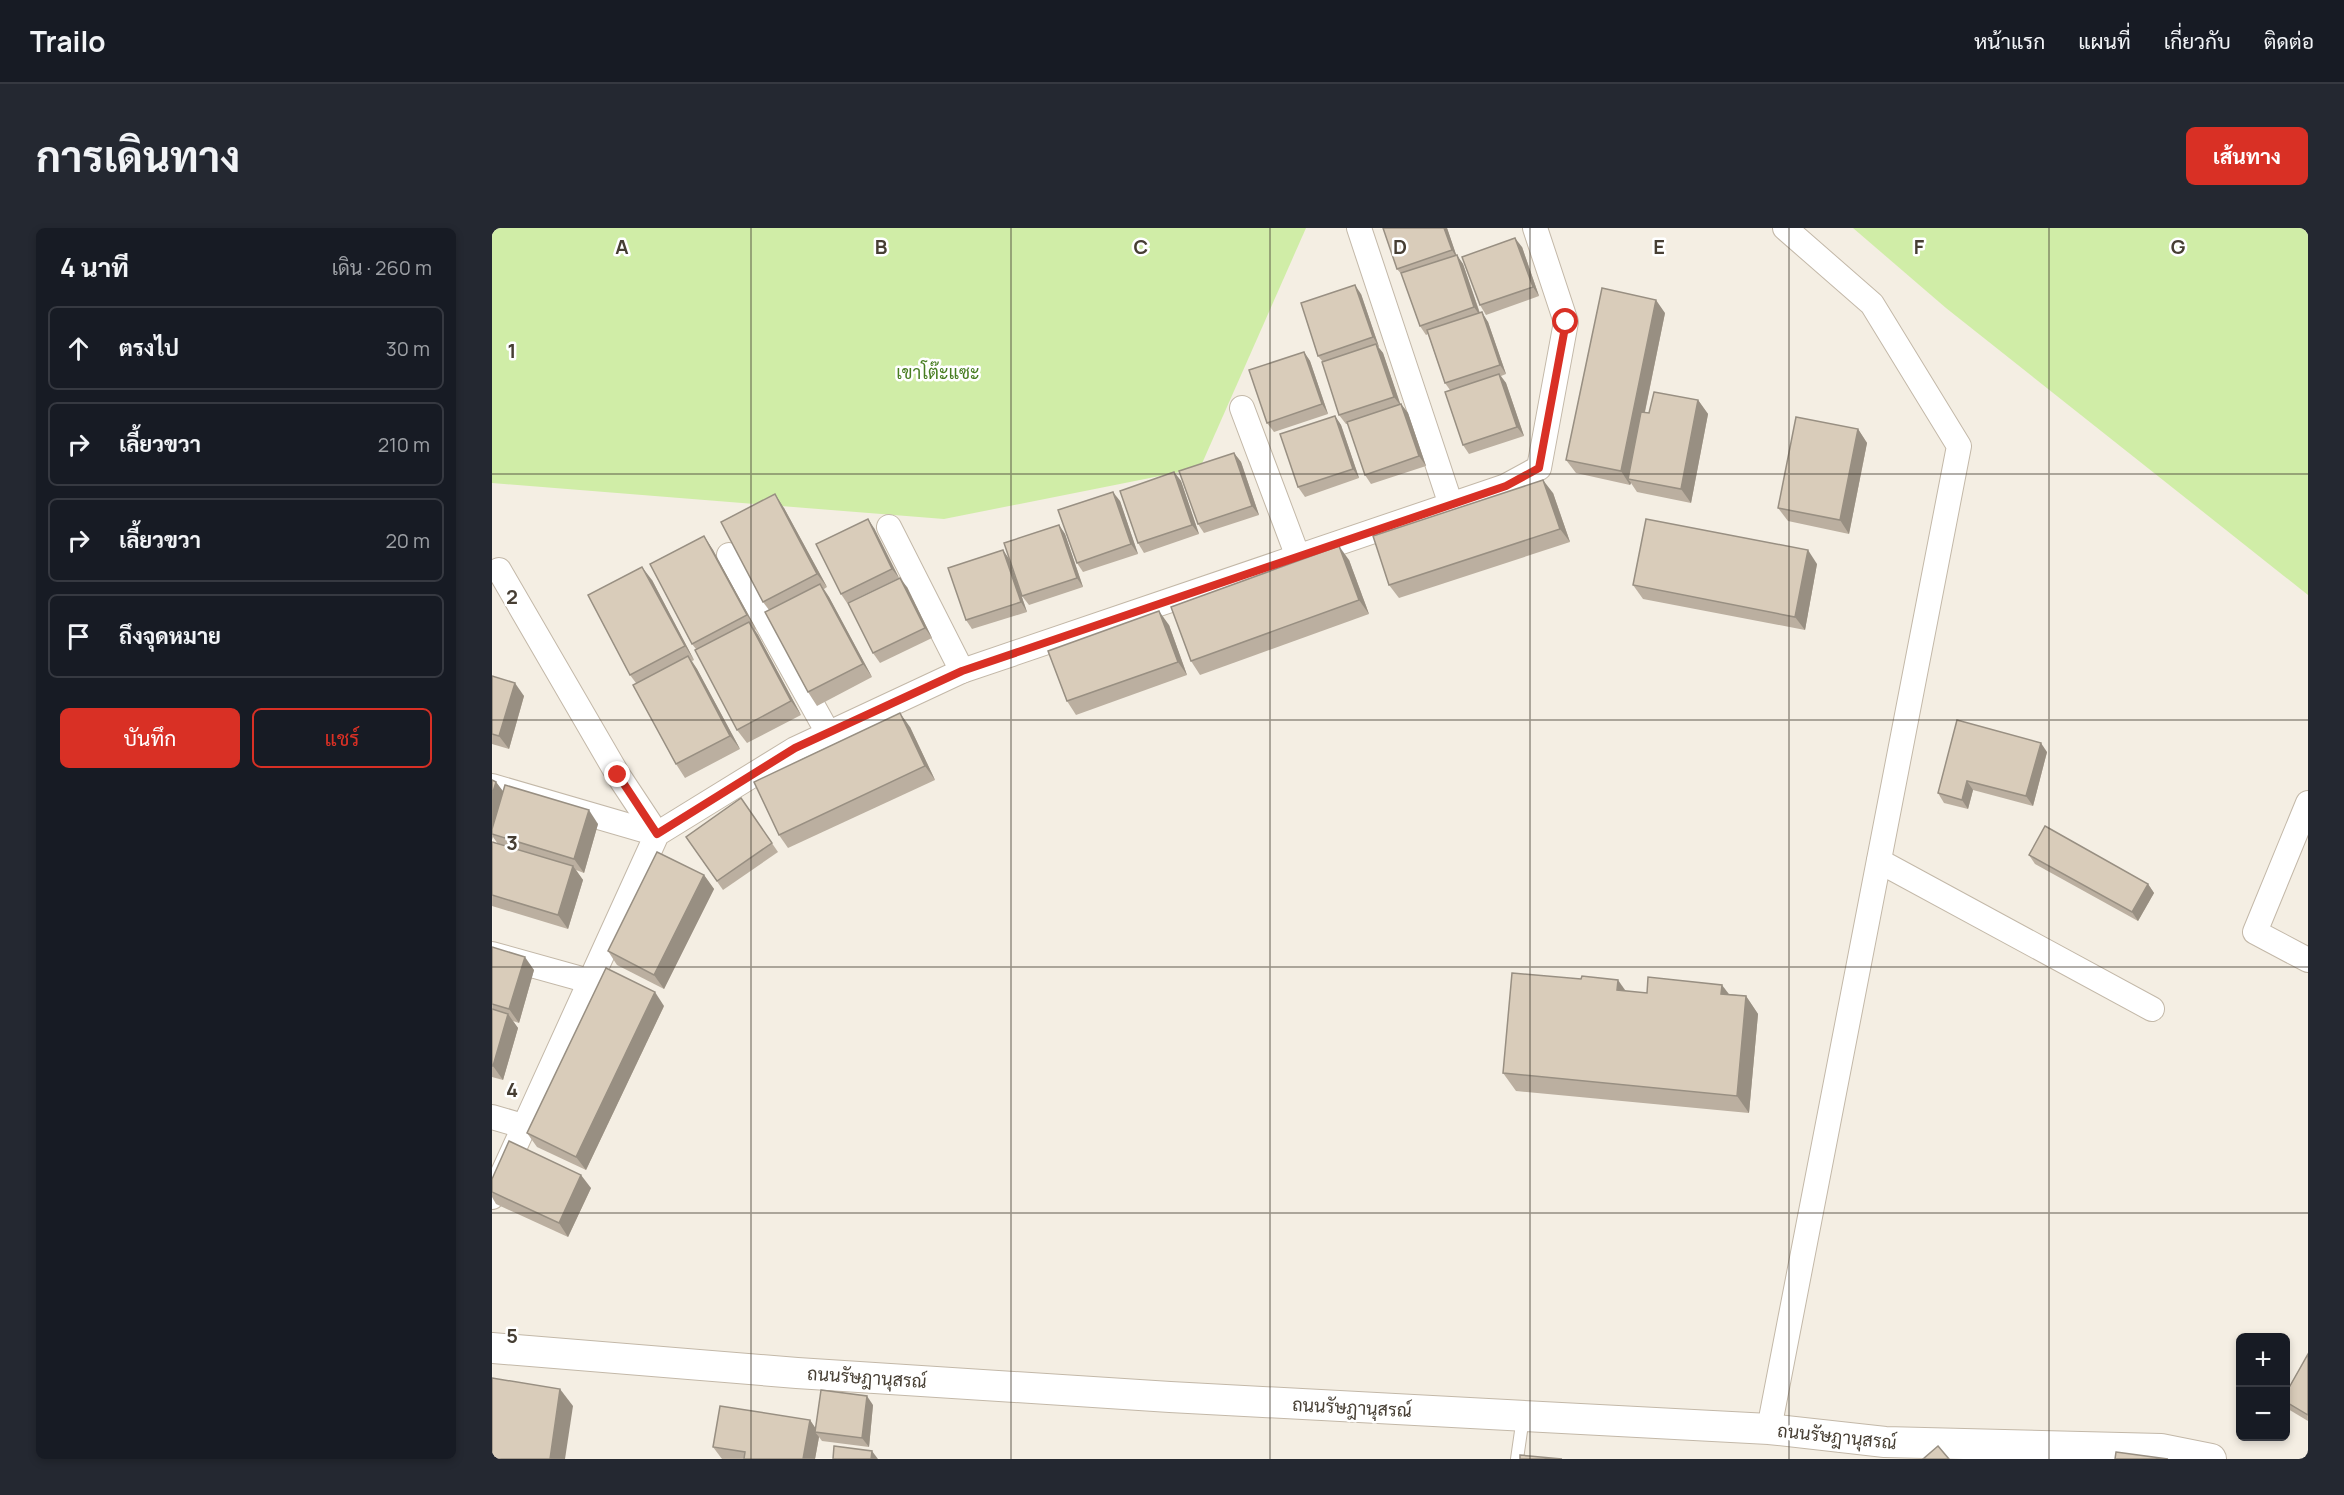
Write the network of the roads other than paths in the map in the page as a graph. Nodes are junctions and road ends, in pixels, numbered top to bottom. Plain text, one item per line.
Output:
1 (1359, 228) edge
2 (1535, 228) edge
3 (1785, 228) edge
4 (1242, 408) dead end
5 (1451, 505) junction
6 (889, 527) dead end
7 (729, 555) edge
8 (1298, 557) junction
9 (499, 570) dead end
10 (962, 671) junction
11 (828, 733) junction
12 (492, 786) edge
13 (2308, 803) edge
14 (657, 834) junction
15 (1878, 861) junction
16 (492, 954) edge
17 (2308, 960) edge
18 (589, 981) junction
19 (2152, 1009) dead end
20 (492, 1117) edge
21 (523, 1126) junction
22 (492, 1197) edge
23 (492, 1348) edge
24 (1523, 1416) junction
25 (1769, 1429) junction
26 (1517, 1459) edge
27 (2211, 1459) edge

1 - 5 street
2 - 5 street
3 - 15 street
4 - 8 street
5 - 8 street
6 - 10 street
7 - 11 street
8 - 10 street
9 - 14 street
10 - 11 street
11 - 14 street
12 - 14 street
13 - 17 street
14 - 18 street
15 - 19 street
15 - 25 street
16 - 18 street
18 - 21 street
20 - 21 street
21 - 22 street
23 - 24 street, ถนนรัษฎานุสรณ์
24 - 25 street, ถนนรัษฎานุสรณ์
24 - 26 lane
25 - 27 street, ถนนรัษฎานุสรณ์

